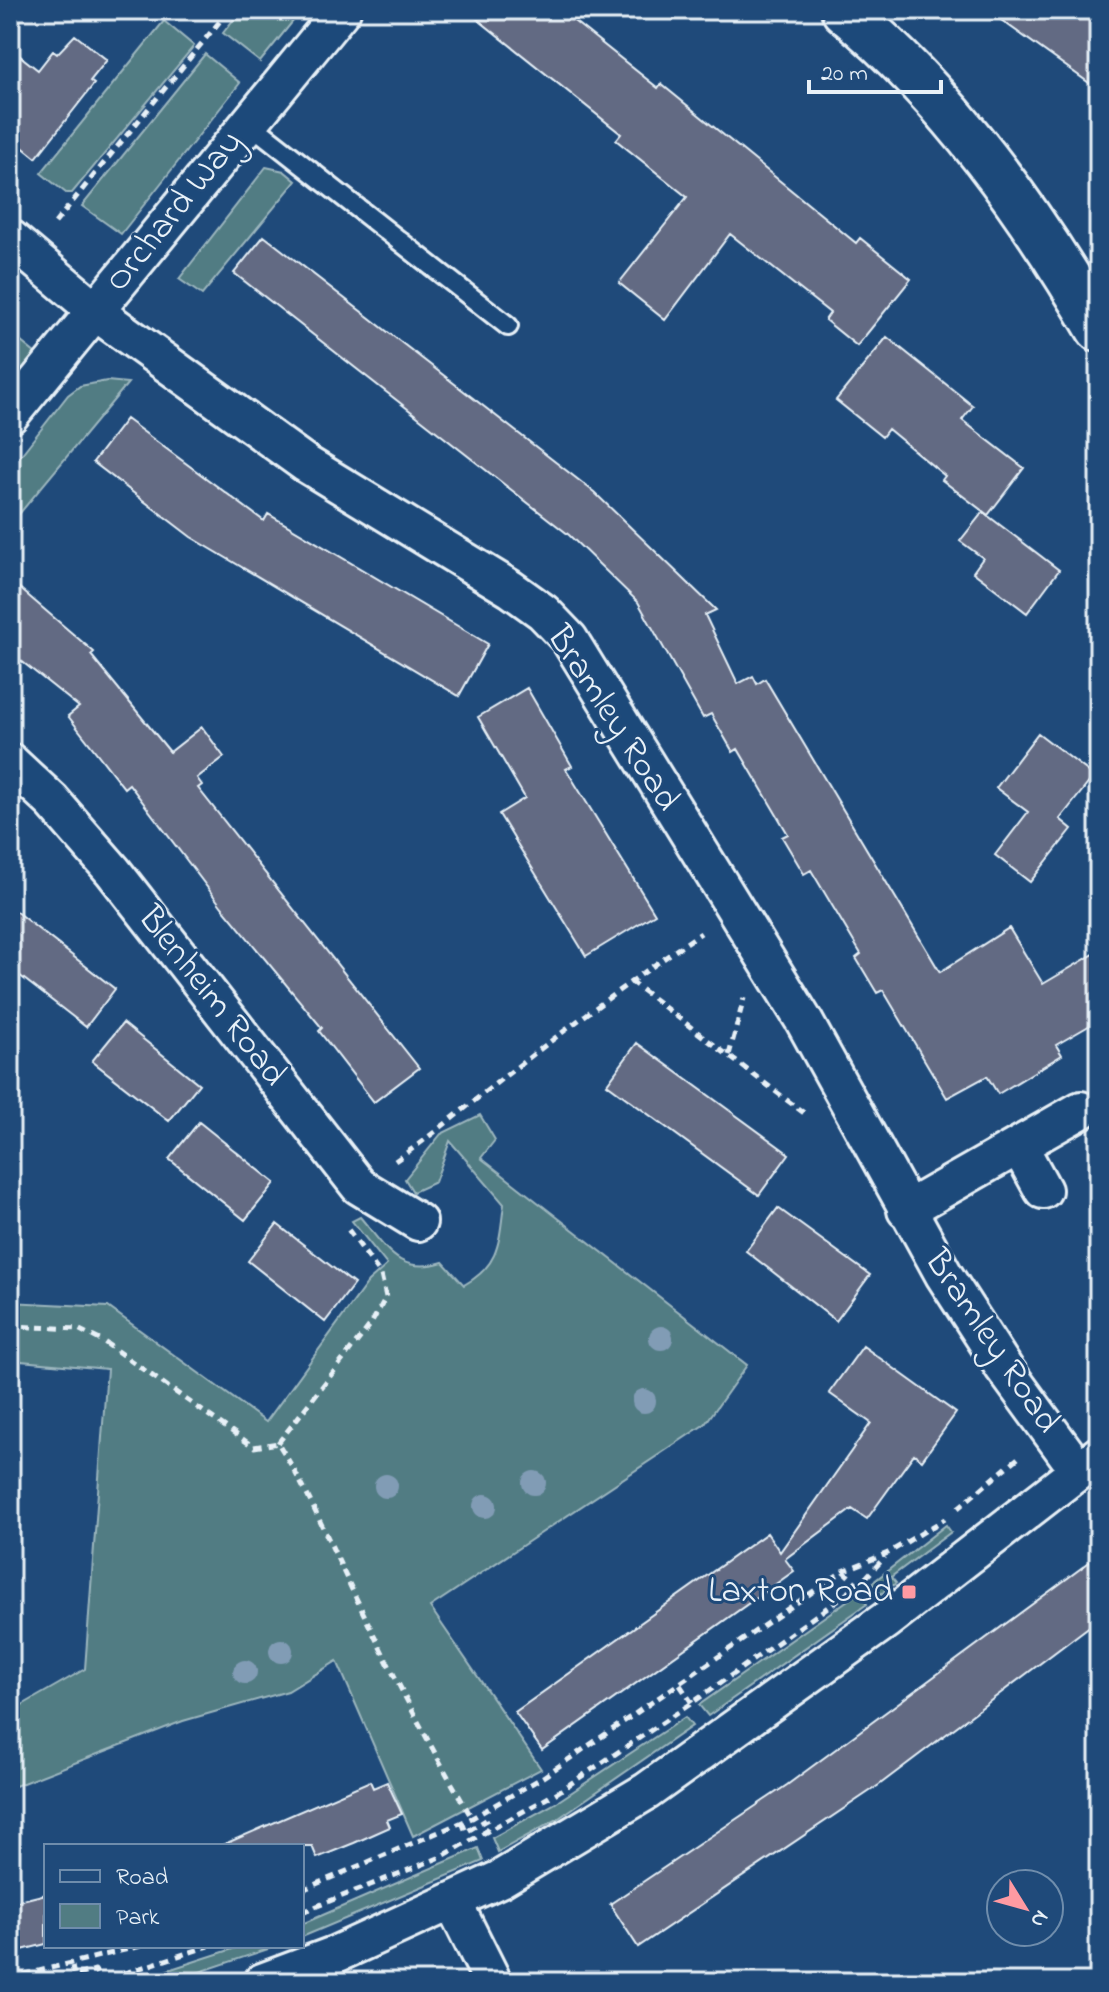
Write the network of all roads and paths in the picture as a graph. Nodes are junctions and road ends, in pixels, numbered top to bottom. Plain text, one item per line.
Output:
1 (229, 10) edge
2 (342, 10) edge
3 (844, 10) edge
4 (248, 122) junction
5 (20, 246) edge
6 (95, 310) junction
7 (508, 326) dead end
8 (1099, 329) edge
9 (10, 415) edge
10 (10, 762) edge
11 (733, 911) junction
12 (630, 981) junction
13 (745, 993) dead end
14 (729, 1055) junction
15 (1081, 1110) dead end
16 (870, 1144) junction
17 (1019, 1146) junction
18 (359, 1186) junction
19 (1043, 1190) dead end
20 (906, 1210) junction
21 (339, 1217) dead end
22 (418, 1222) dead end
23 (10, 1326) edge
24 (1050, 1432) junction
25 (278, 1443) junction
26 (1089, 1463) edge
27 (888, 1553) junction
28 (843, 1571) junction
29 (859, 1585) junction
30 (472, 1818) junction
31 (462, 1822) junction
32 (482, 1836) junction
33 (304, 1889) edge
34 (453, 1902) junction
35 (304, 1911) edge
36 (134, 1948) edge
37 (203, 1948) edge
38 (72, 1966) junction
39 (10, 1978) edge
40 (99, 1982) edge
41 (262, 1982) edge
42 (493, 1982) edge

1 - 5 path
2 - 4 street, Orchard Way
3 - 8 street
4 - 6 street, Orchard Way
4 - 7 lane
5 - 6 street, Bramley Road
6 - 9 street, Orchard Way
6 - 11 street, Bramley Road
10 - 18 street, Blenheim Road
11 - 12 path
11 - 16 street, Bramley Road
12 - 14 path
12 - 18 path
13 - 14 path
14 - 16 path
15 - 17 street, Bramley Road
16 - 20 street, Bramley Road
17 - 19 street
17 - 20 street, Bramley Road
18 - 22 street, Blenheim Road
20 - 24 street, Bramley Road
21 - 25 path
23 - 25 path
24 - 26 street, Bramley Road
24 - 27 path
25 - 30 path
26 - 34 street
27 - 28 path
27 - 29 path
28 - 29 path
28 - 30 path
29 - 32 path
30 - 31 path
31 - 32 path
31 - 33 path
32 - 35 path
34 - 41 street
34 - 42 street
36 - 38 path
37 - 40 path
38 - 39 path
38 - 40 path

